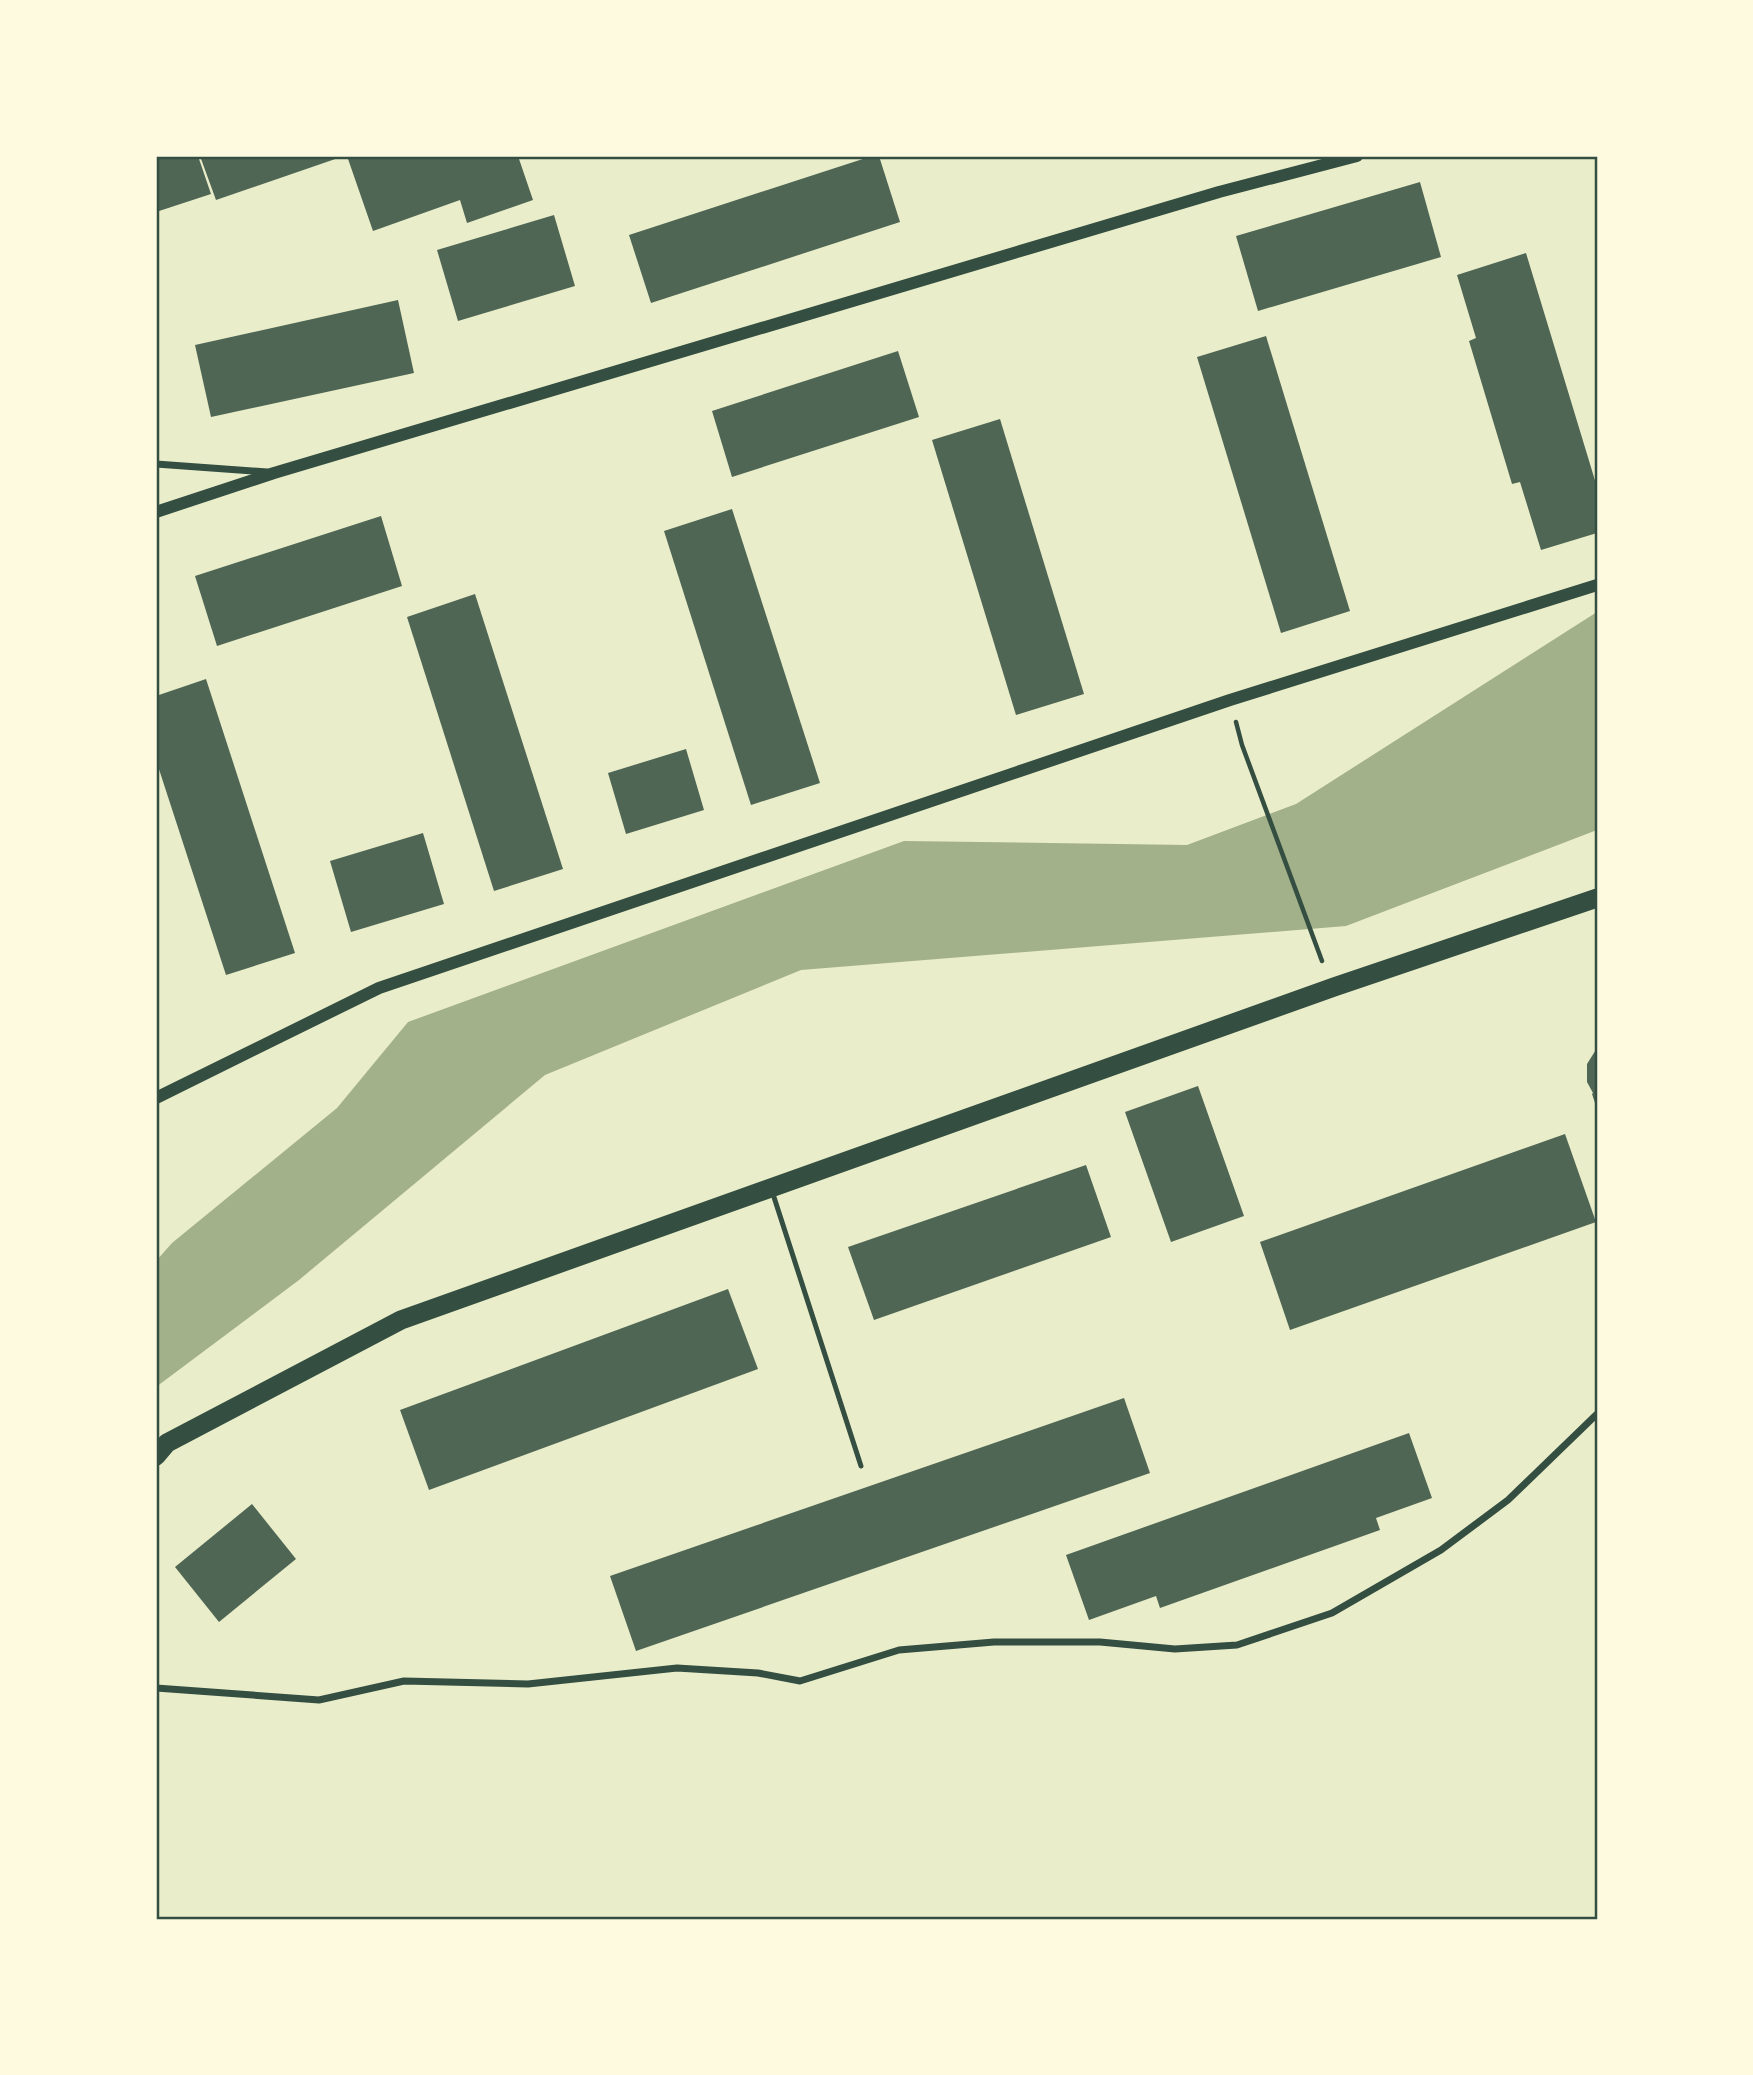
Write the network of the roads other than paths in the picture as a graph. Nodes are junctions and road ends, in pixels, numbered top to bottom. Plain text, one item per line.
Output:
1 (1357, 156) edge
2 (156, 464) edge
3 (274, 473) junction
4 (156, 512) edge
5 (1597, 585) edge
6 (1597, 898) edge
7 (156, 1098) edge
8 (771, 1188) junction
9 (1597, 1413) edge
10 (156, 1456) edge
11 (861, 1466) dead end
12 (156, 1688) edge

1 - 3 street
2 - 3 street
3 - 4 street
5 - 7 street
6 - 8 highway
8 - 10 highway
8 - 11 lane
9 - 12 street

